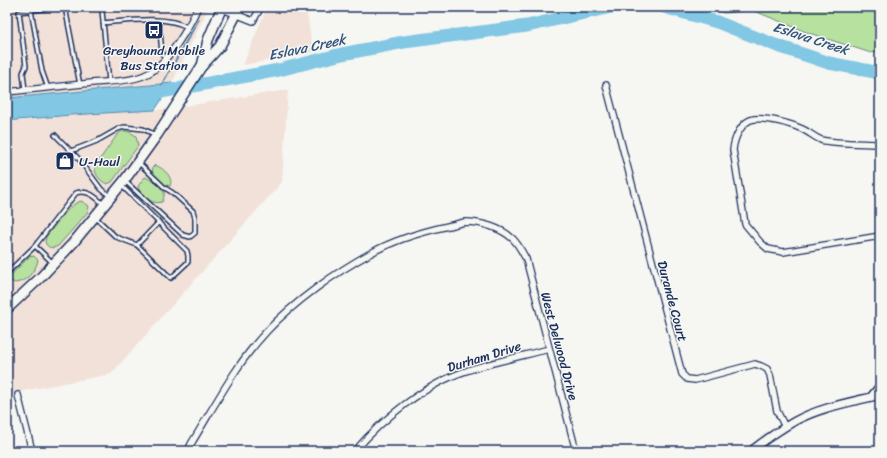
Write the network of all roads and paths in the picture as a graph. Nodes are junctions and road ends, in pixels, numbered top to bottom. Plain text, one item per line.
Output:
1 (20, 7) edge
2 (58, 7) edge
3 (65, 7) edge
4 (104, 7) edge
5 (198, 7) edge
6 (221, 7) edge
7 (261, 7) edge
8 (30, 10) junction
9 (238, 10) edge
10 (22, 11) junction
11 (159, 21) junction
12 (103, 23) junction
13 (188, 27) junction
14 (165, 59) junction
15 (201, 67) junction
16 (109, 82) junction
17 (80, 84) junction
18 (606, 85) dead end
19 (48, 88) junction
20 (25, 90) junction
21 (7, 92) edge
22 (55, 135) dead end
23 (157, 135) junction
24 (880, 144) edge
25 (71, 151) junction
26 (138, 162) junction
27 (123, 183) junction
28 (111, 197) junction
29 (105, 205) junction
30 (95, 217) junction
31 (158, 222) junction
32 (880, 236) edge
33 (137, 245) junction
34 (35, 246) junction
35 (54, 263) junction
36 (7, 273) edge
37 (8, 305) edge
38 (549, 349) junction
39 (880, 386) edge
40 (18, 395) dead end
41 (880, 395) edge
42 (872, 397) junction
43 (785, 427) junction
44 (32, 451) edge
45 (188, 451) edge
46 (355, 451) edge
47 (576, 451) edge
48 (751, 451) edge

1 - 10 lane
2 - 8 lane
3 - 17 lane
4 - 12 lane
5 - 13 street
6 - 9 street
6 - 15 main road
7 - 9 street
8 - 10 lane
8 - 19 lane
9 - 15 main road
10 - 20 lane
11 - 12 lane
11 - 13 lane
11 - 14 lane
12 - 16 lane
13 - 14 street
14 - 16 street
15 - 23 main road
16 - 17 street
17 - 19 street
18 - 43 street, Durande Court
19 - 20 street
20 - 21 street
22 - 25 lane
23 - 25 lane
23 - 26 main road
24 - 32 street
25 - 28 lane
26 - 27 main road
26 - 27 lane
27 - 28 main road
27 - 31 lane
28 - 29 main road
29 - 30 main road
29 - 34 lane
30 - 33 lane
30 - 35 main road
31 - 33 lane
31 - 33 lane
34 - 35 lane
34 - 36 lane
35 - 37 main road
38 - 45 street, West Delwood Drive
38 - 46 street, Durham Drive
38 - 47 street, West Delwood Drive
39 - 42 street
40 - 44 street
41 - 42 street
42 - 43 street
43 - 48 street

